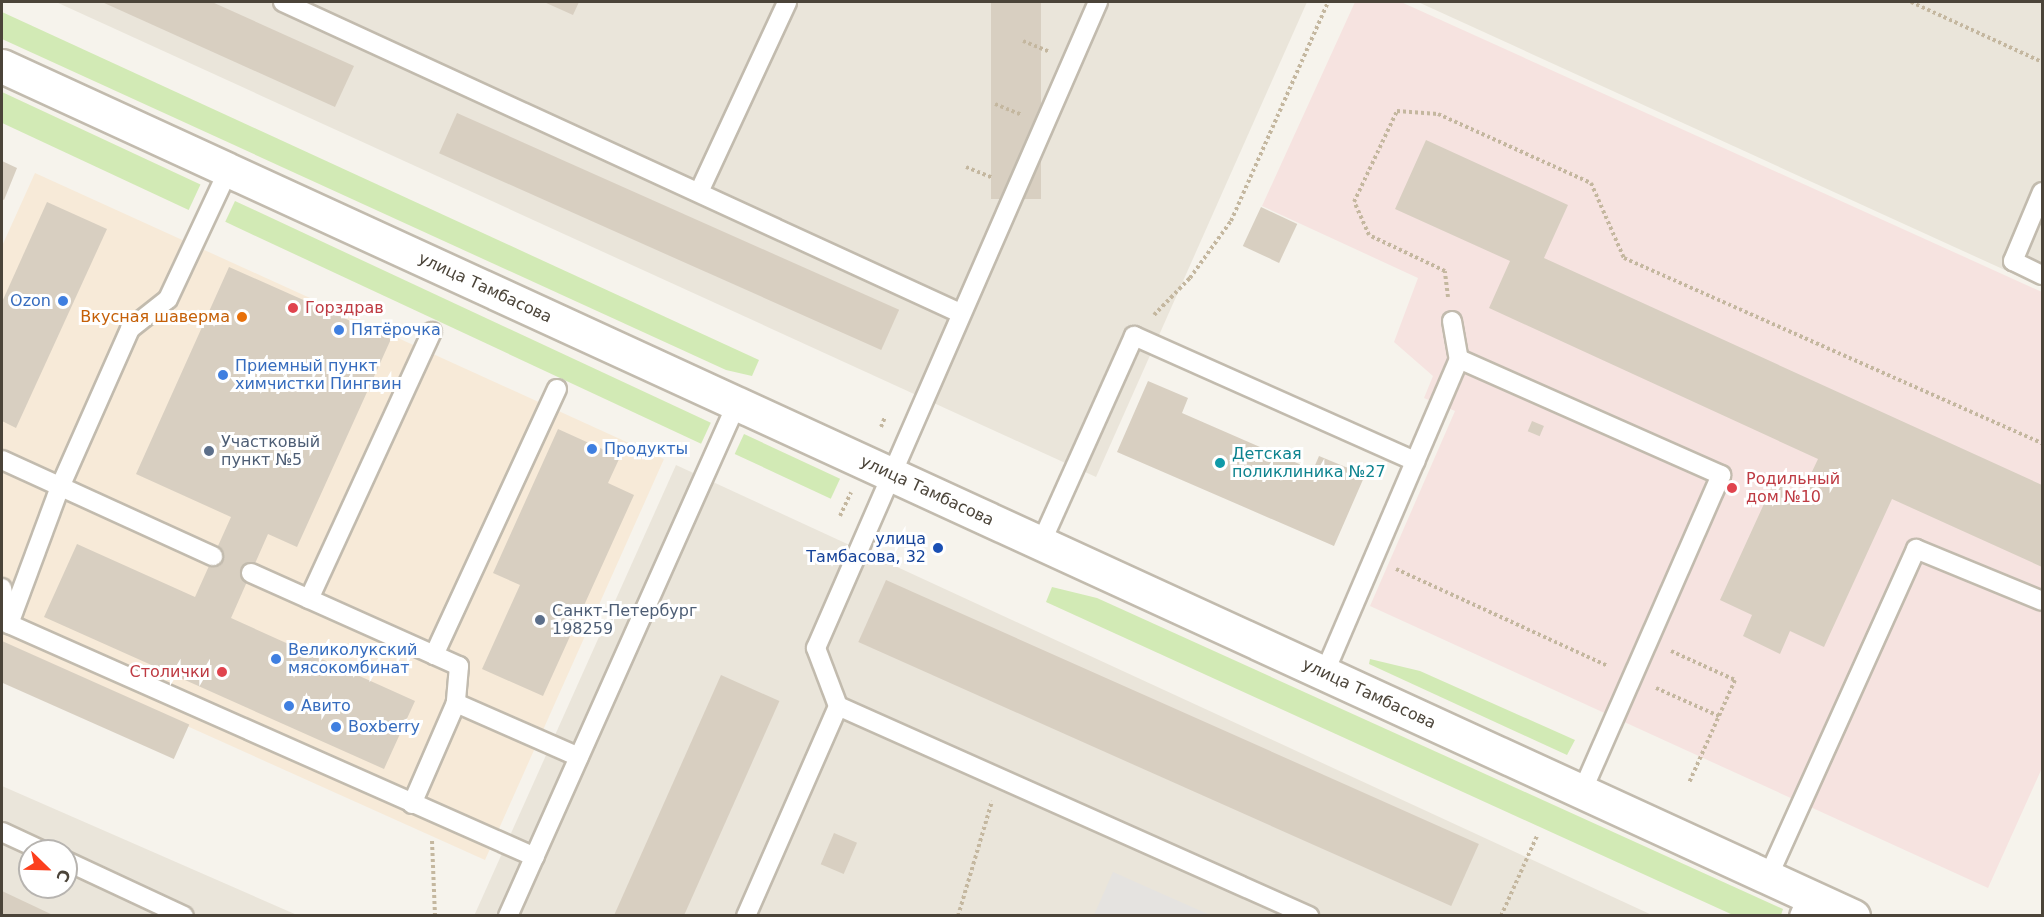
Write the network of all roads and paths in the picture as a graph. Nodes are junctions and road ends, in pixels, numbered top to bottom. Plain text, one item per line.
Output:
1 (283, 2) edge
2 (787, 2) edge
3 (1098, 2) edge
4 (1328, 2) edge
5 (1911, 2) edge
6 (2043, 62) edge
7 (2, 66) edge
8 (228, 171) junction
9 (699, 192) junction
10 (2043, 192) edge
11 (2043, 275) edge
12 (960, 313) junction
13 (1452, 321) joint
14 (432, 332) dead end
15 (1134, 336) junction
16 (1459, 359) junction
17 (557, 389) dead end
18 (736, 403) junction
19 (2043, 443) edge
20 (2, 460) edge
21 (1415, 461) junction
22 (893, 475) junction
23 (855, 484) dead end
24 (60, 487) junction
25 (840, 516) dead end
26 (1041, 543) junction
27 (213, 556) dead end
28 (1388, 565) dead end
29 (251, 573) dead end
30 (2, 588) edge
31 (309, 599) junction
32 (2043, 601) edge
33 (9, 624) junction
34 (434, 655) junction
35 (1693, 662) dead end
36 (1324, 674) junction
37 (1633, 677) junction
38 (456, 703) junction
39 (838, 706) junction
40 (1719, 716) junction
41 (579, 758) junction
42 (1002, 779) junction
43 (1689, 783) dead end
44 (1582, 791) junction
45 (412, 804) junction
46 (431, 812) junction
47 (2, 832) edge
48 (1537, 836) dead end
49 (18, 839) edge
50 (535, 857) junction
51 (78, 866) edge
52 (1768, 877) junction
53 (1803, 905) edge
54 (184, 915) edge
55 (435, 915) edge
56 (508, 915) edge
57 (746, 915) edge
58 (958, 915) edge
59 (1309, 915) edge
60 (1501, 915) edge
61 (1853, 915) edge

1 - 9 lane
2 - 9 lane
3 - 12 lane
4 - 15 path
5 - 6 path
7 - 8 street, улица Тамбасова
8 - 18 street, улица Тамбасова
8 - 24 lane
9 - 12 lane
10 - 11 lane
12 - 22 lane
13 - 16 lane
13 - 19 path
14 - 31 lane
15 - 21 lane
15 - 26 lane
16 - 21 lane
16 - 37 lane
17 - 34 lane
18 - 22 street, улица Тамбасова
18 - 41 lane
20 - 24 lane
21 - 36 lane
22 - 26 street, улица Тамбасова
22 - 39 lane
23 - 25 path
24 - 27 lane
24 - 33 lane
26 - 36 street, улица Тамбасова
28 - 37 path
29 - 31 lane
30 - 33 lane
31 - 34 lane
32 - 52 lane
33 - 45 lane
34 - 38 lane
35 - 40 path
36 - 44 street, улица Тамбасова
37 - 40 path
37 - 44 lane
38 - 41 lane
38 - 45 lane
39 - 42 lane
39 - 57 lane
40 - 43 path
41 - 50 lane
42 - 58 path
42 - 59 lane
44 - 52 street, улица Тамбасова
45 - 46 lane
46 - 50 lane
46 - 55 path
47 - 49 lane
48 - 60 path
50 - 56 lane
51 - 54 lane
52 - 53 street, улица Тамбасова
53 - 61 street, улица Тамбасова

